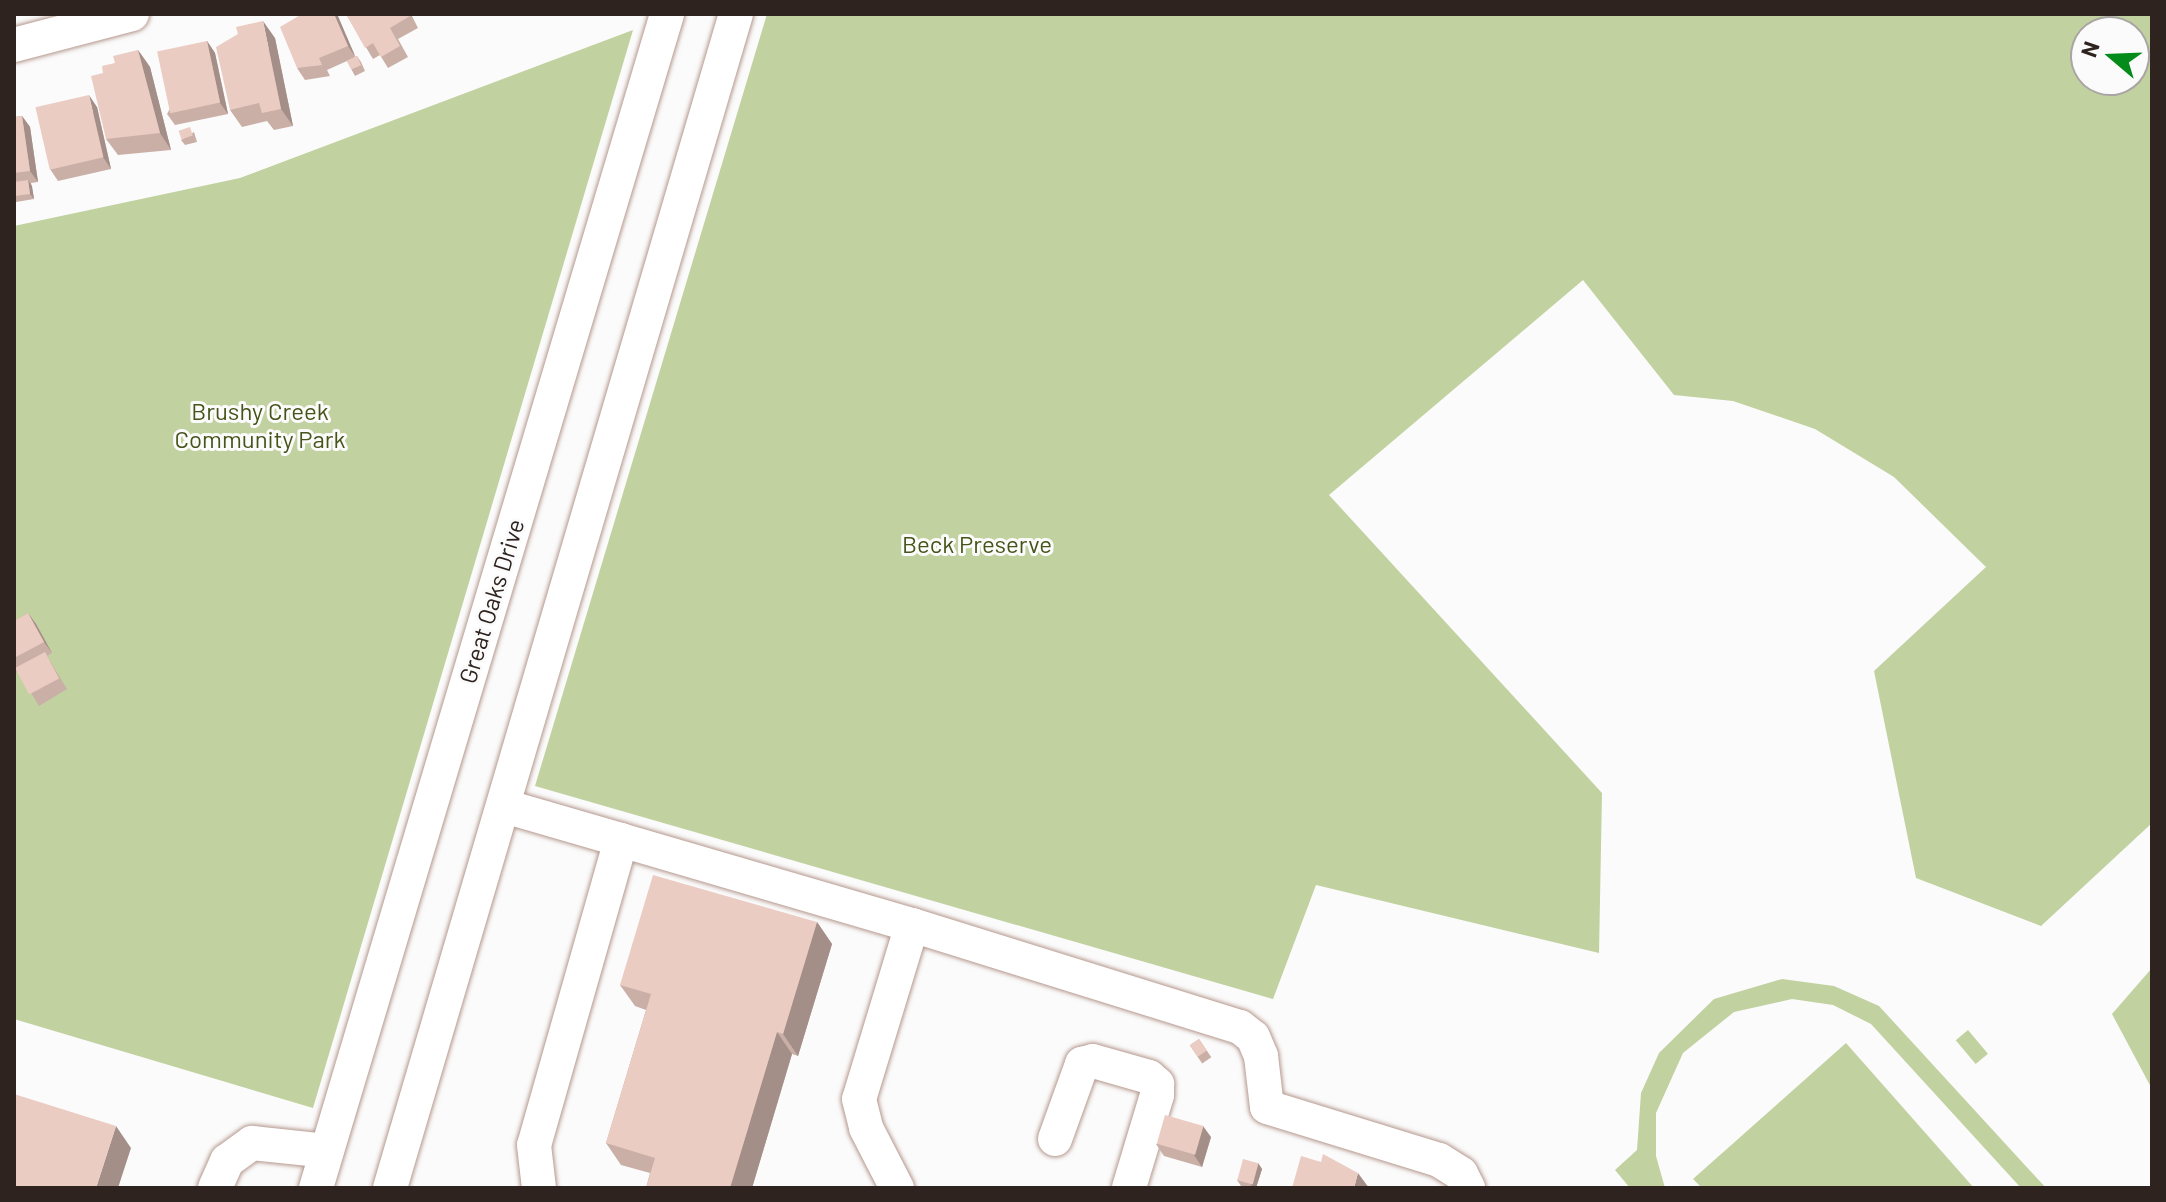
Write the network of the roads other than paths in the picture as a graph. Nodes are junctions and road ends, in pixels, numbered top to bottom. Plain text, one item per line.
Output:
1 (132, 14) edge
2 (667, 14) edge
3 (736, 14) edge
4 (14, 45) edge
5 (504, 806) junction
6 (621, 840) junction
7 (912, 925) junction
8 (1055, 1139) dead end
9 (327, 1151) junction
10 (215, 1188) edge
11 (316, 1188) edge
12 (390, 1188) edge
13 (539, 1188) edge
14 (897, 1188) edge
15 (1129, 1188) edge
16 (1468, 1188) edge

1 - 4 street
2 - 9 street, Great Oaks Drive
3 - 5 street
5 - 6 street
5 - 12 street
6 - 7 street
6 - 13 street
7 - 14 street
7 - 16 street
8 - 15 street
9 - 10 street
9 - 11 street, Great Oaks Drive

